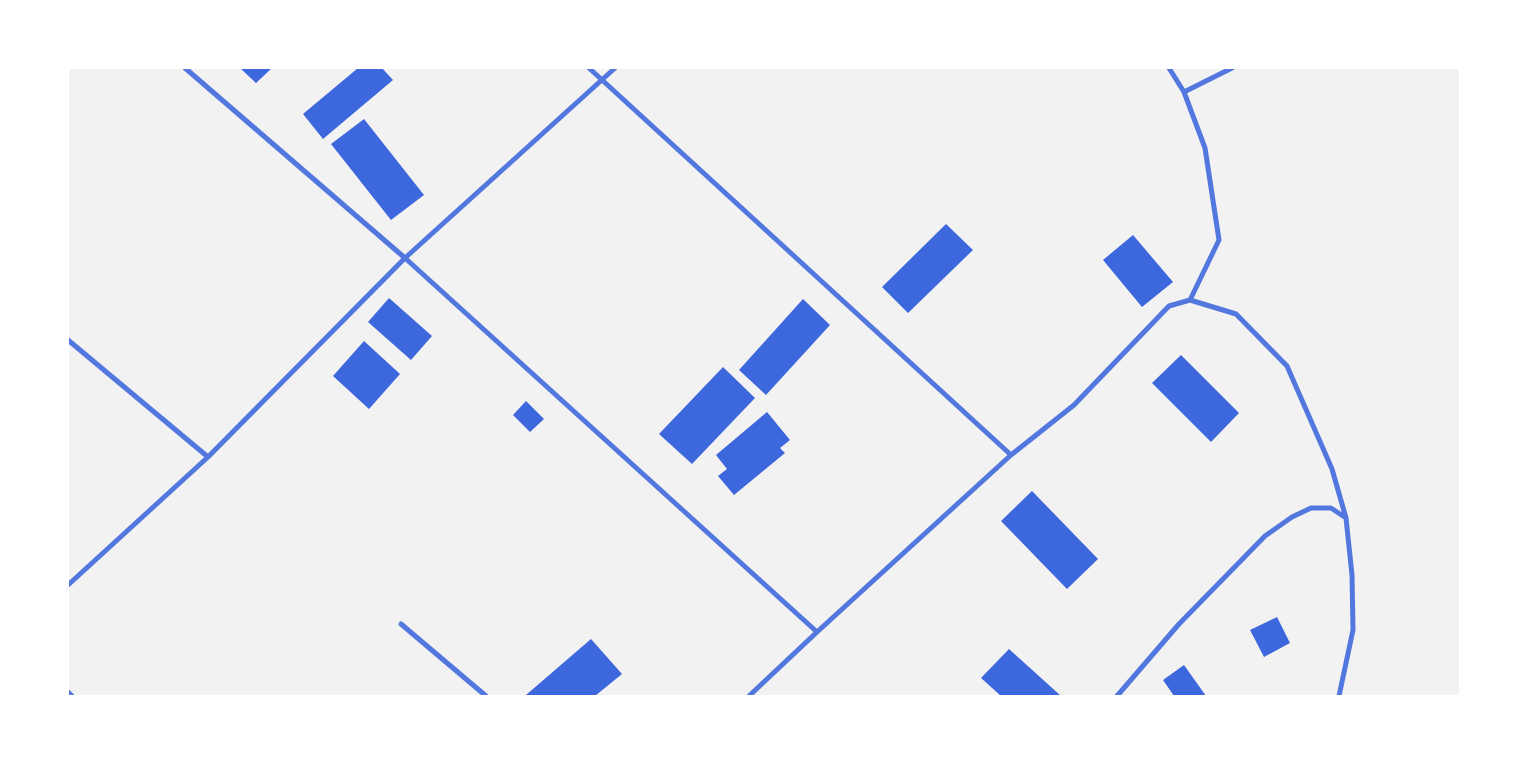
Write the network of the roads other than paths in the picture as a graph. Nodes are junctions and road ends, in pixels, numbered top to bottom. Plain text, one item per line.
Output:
1 (185, 68) edge
2 (589, 68) edge
3 (615, 68) edge
4 (1170, 68) edge
5 (1232, 68) edge
6 (602, 80) junction
7 (1184, 92) junction
8 (405, 258) junction
9 (1190, 300) junction
10 (68, 340) edge
11 (1011, 455) junction
12 (208, 458) junction
13 (1346, 518) junction
14 (68, 586) edge
15 (401, 624) dead end
16 (817, 632) junction
17 (68, 692) edge
18 (72, 696) edge
19 (486, 696) edge
20 (749, 696) edge
21 (1117, 696) edge
22 (1339, 696) edge

1 - 8 street
2 - 6 street
3 - 6 street
4 - 7 street
5 - 7 street
6 - 8 street
6 - 11 street
7 - 9 street
8 - 12 street
8 - 16 street
9 - 11 street
9 - 13 street
10 - 12 street
11 - 16 street
12 - 14 street
13 - 21 street
13 - 22 street
15 - 19 street
16 - 20 street
17 - 18 street

